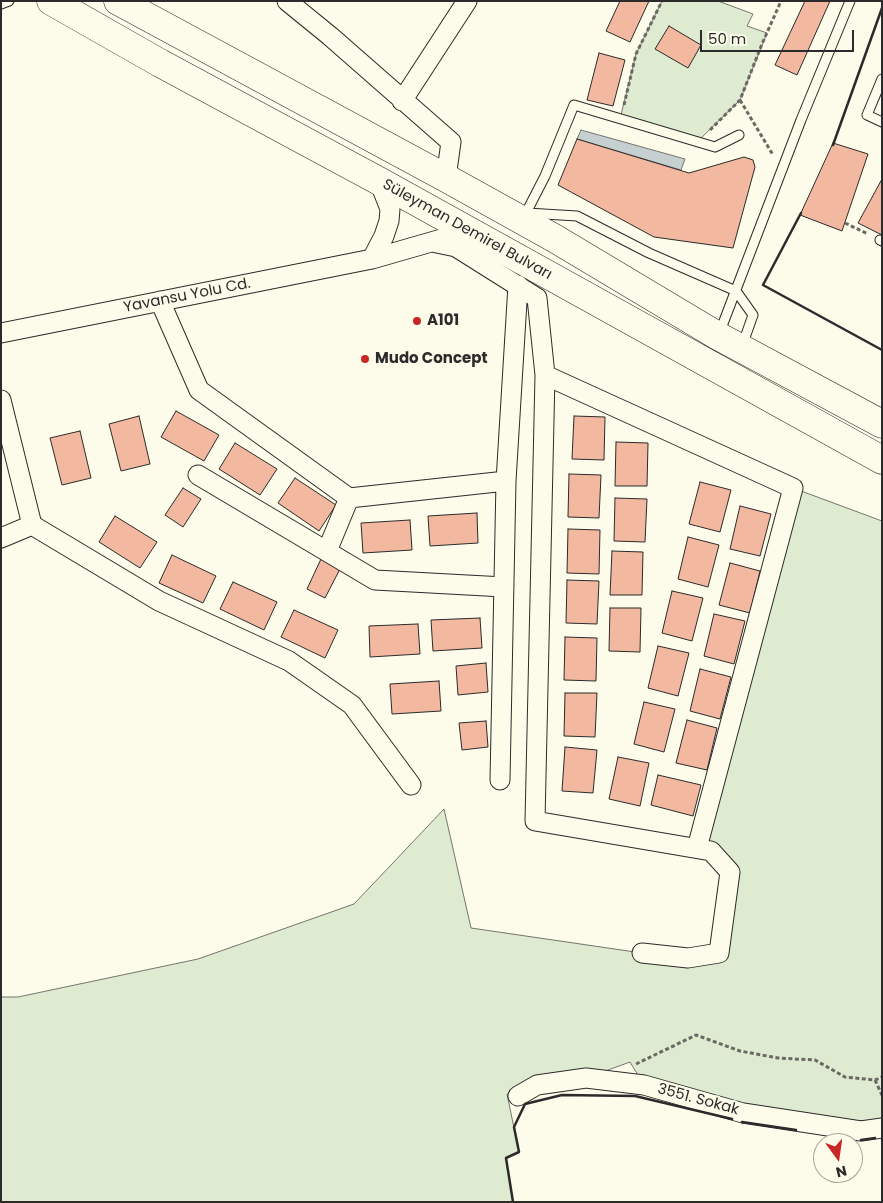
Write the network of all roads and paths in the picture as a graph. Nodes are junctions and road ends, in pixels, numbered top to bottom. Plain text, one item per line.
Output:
1 (8, 1) edge
2 (51, 1) edge
3 (118, 1) edge
4 (287, 1) edge
5 (467, 1) edge
6 (662, 1) edge
7 (781, 1) edge
8 (850, 1) edge
9 (1, 4) edge
10 (882, 79) edge
11 (740, 100) junction
12 (402, 101) junction
13 (620, 119) junction
14 (882, 122) edge
15 (739, 135) dead end
16 (697, 142) junction
17 (782, 168) junction
18 (446, 178) junction
19 (378, 180) junction
20 (517, 212) junction
21 (845, 223) dead end
22 (470, 231) junction
23 (881, 240) edge
24 (432, 242) junction
25 (372, 259) junction
26 (518, 286) junction
27 (736, 291) junction
28 (160, 301) junction
29 (4, 329) edge
30 (730, 342) junction
31 (545, 375) junction
32 (1, 400) edge
33 (882, 424) edge
34 (882, 460) edge
35 (198, 475) dead end
36 (506, 482) junction
37 (349, 498) junction
38 (32, 525) junction
39 (1, 538) edge
40 (326, 551) junction
41 (504, 587) junction
42 (500, 780) dead end
43 (411, 785) dead end
44 (697, 848) junction
45 (642, 953) dead end
46 (882, 1077) edge
47 (875, 1080) junction
48 (614, 1082) junction
49 (882, 1095) edge
50 (518, 1096) dead end
51 (882, 1128) edge

1 - 9 lane
2 - 19 highway, Süleyman Demirel Bulvarı
3 - 18 highway
4 - 12 street
5 - 12 street
6 - 13 path
7 - 11 path
8 - 17 lane
10 - 14 lane
11 - 16 path
11 - 17 path
12 - 18 street
13 - 16 lane
13 - 20 lane
15 - 16 lane
17 - 27 lane
18 - 20 highway
19 - 22 highway, Süleyman Demirel Bulvarı
19 - 25 street
20 - 27 lane
20 - 30 highway
21 - 23 path
22 - 24 street, Yavansu Yolu Cd.
22 - 34 highway, Süleyman Demirel Bulvarı
24 - 25 street, Yavansu Yolu Cd.
24 - 26 street
25 - 28 street, Yavansu Yolu Cd.
26 - 31 street
26 - 36 street
27 - 30 lane
27 - 30 lane
28 - 29 street, Yavansu Yolu Cd.
28 - 37 street
30 - 33 highway
31 - 44 street
31 - 44 street
32 - 38 street
35 - 40 street
36 - 37 street
36 - 41 street
37 - 40 street
38 - 39 street
38 - 43 street
40 - 41 street
41 - 42 street
44 - 45 street
46 - 47 path
47 - 48 path
47 - 49 path
48 - 50 street, 3551. Sokak
48 - 51 street, 3551. Sokak

